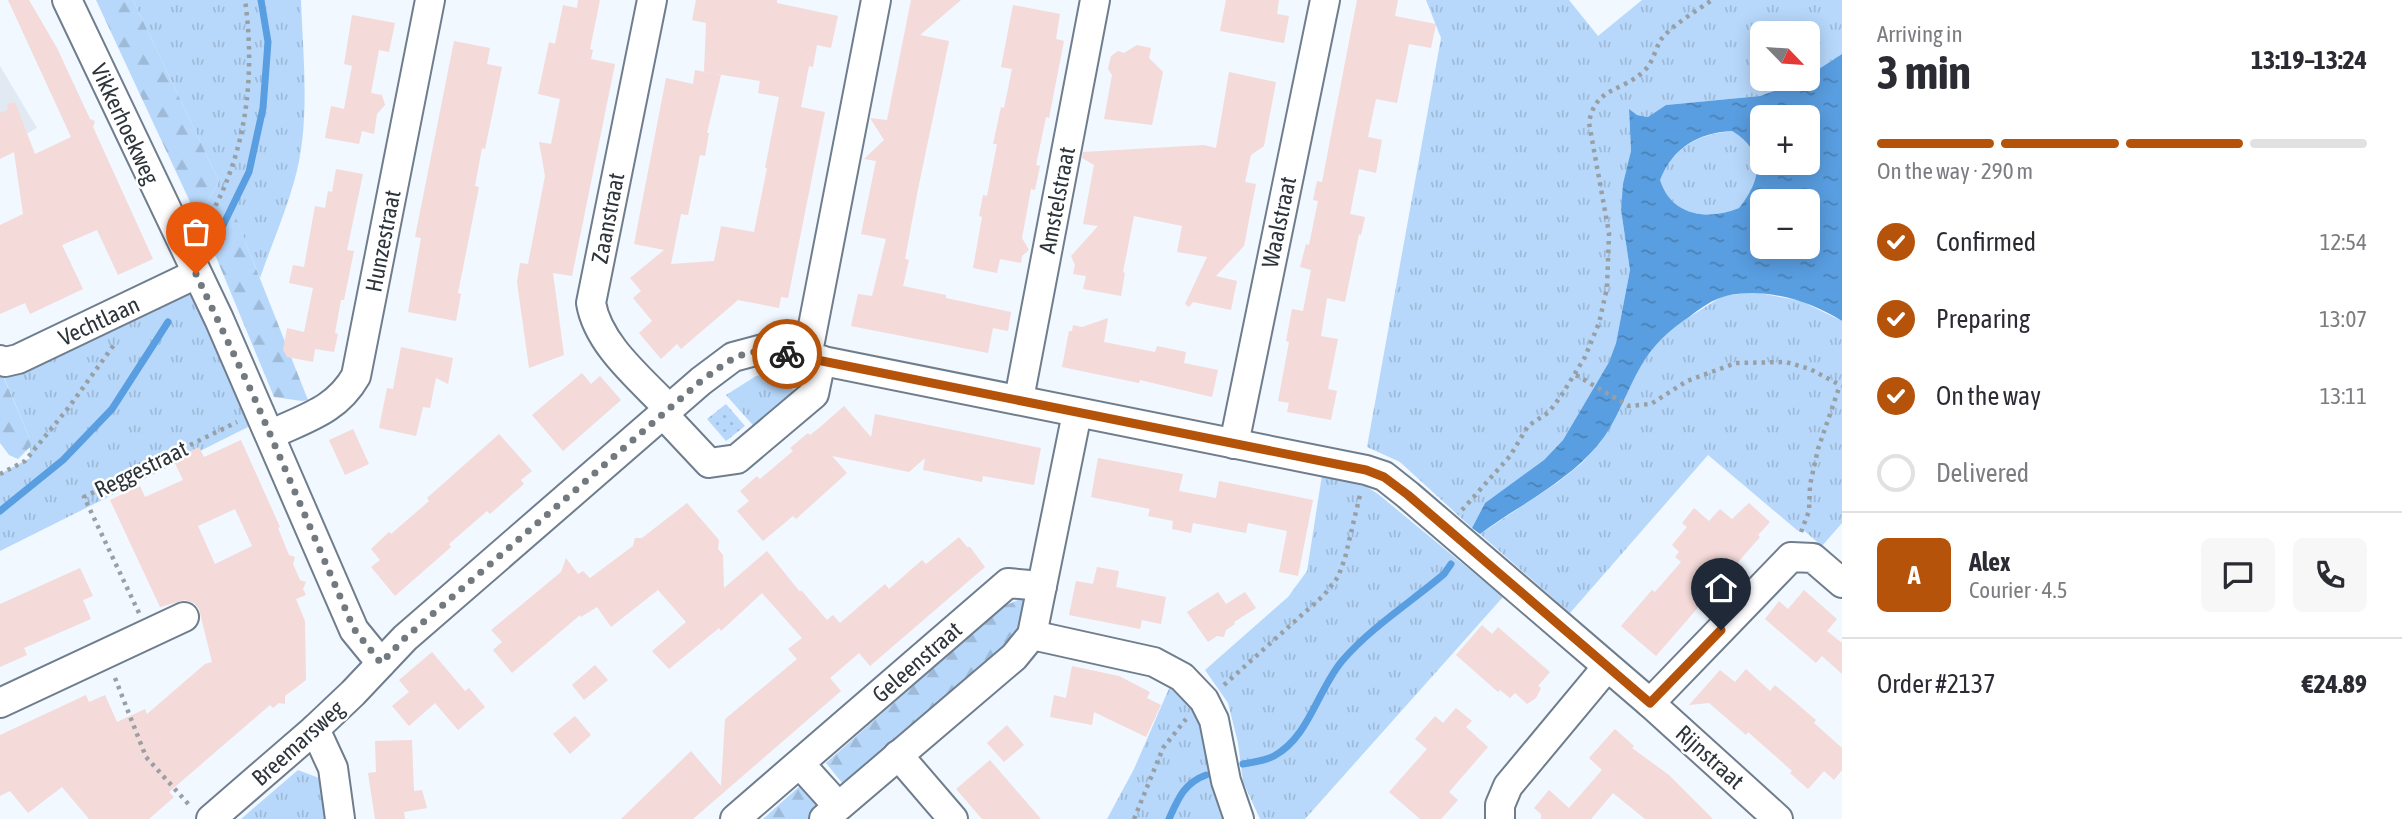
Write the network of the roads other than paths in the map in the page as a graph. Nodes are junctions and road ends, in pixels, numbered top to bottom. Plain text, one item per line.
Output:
1 (67, 0) edge
2 (429, 0) edge
3 (652, 0) edge
4 (876, 0) edge
5 (1095, 0) edge
6 (1325, 0) edge
7 (192, 263) junction
8 (814, 359) junction
9 (0, 360) edge
10 (1018, 399) junction
11 (666, 412) junction
12 (1077, 413) junction
13 (265, 423) junction
14 (1234, 443) junction
15 (1842, 583) edge
16 (1042, 586) junction
17 (184, 617) dead end
18 (1032, 635) junction
19 (381, 663) junction
20 (1607, 667) junction
21 (0, 703) edge
22 (1650, 703) junction
23 (315, 729) junction
24 (898, 755) junction
25 (800, 764) junction
26 (831, 813) edge
27 (202, 814) edge
28 (340, 819) edge
29 (735, 819) edge
30 (953, 819) edge
31 (1239, 819) edge
32 (1500, 819) edge
33 (1778, 819) edge

1 - 7 street, Vikkerhoekweg
2 - 13 street, Hunzestraat
3 - 11 street, Zaanstraat
4 - 8 street
5 - 10 street, Amstelstraat
6 - 14 street, Waalstraat
7 - 9 street, Vechtlaan
7 - 13 street, Vikkerhoekweg
8 - 10 street, Rijnstraat
8 - 11 street, Rijnstraat
8 - 11 street, Zaanstraat
10 - 12 street, Rijnstraat
11 - 19 street, Rijnstraat
12 - 14 street, Rijnstraat
12 - 16 street
13 - 19 street, Vikkerhoekweg
14 - 20 street, Rijnstraat
15 - 22 street
16 - 18 street
16 - 25 street, Geleenstraat
17 - 21 street
18 - 24 street
18 - 31 street
19 - 23 street, Breemarsweg
20 - 22 street, Rijnstraat
20 - 32 street
22 - 33 street, Rijnstraat
23 - 27 street, Breemarsweg
23 - 28 street
24 - 26 street
24 - 30 street
25 - 26 street
25 - 29 street, Geleenstraat

